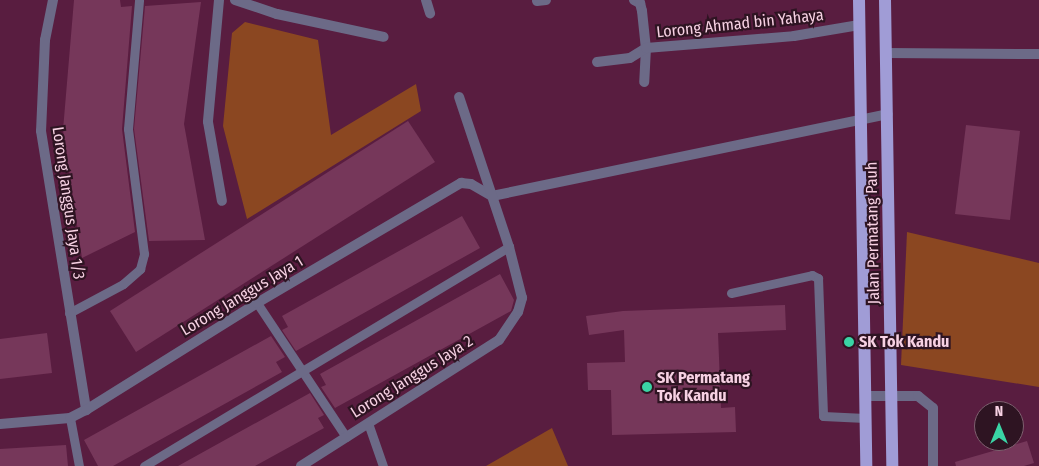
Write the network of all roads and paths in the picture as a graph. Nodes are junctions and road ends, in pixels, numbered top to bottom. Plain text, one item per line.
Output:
1 (53, 0) edge
2 (139, 0) edge
3 (219, 0) edge
4 (235, 0) edge
5 (426, 0) edge
6 (634, 0) edge
7 (859, 0) edge
8 (884, 0) edge
9 (430, 13) dead end
10 (859, 25) junction
11 (384, 37) dead end
12 (646, 48) junction
13 (886, 53) junction
14 (1039, 54) edge
15 (597, 62) dead end
16 (644, 82) dead end
17 (459, 97) dead end
18 (888, 114) junction
19 (861, 119) junction
20 (492, 196) junction
21 (222, 201) dead end
22 (509, 247) junction
23 (731, 293) dead end
24 (257, 303) junction
25 (69, 313) junction
26 (301, 370) junction
27 (865, 396) junction
28 (892, 396) junction
29 (86, 410) junction
30 (70, 418) junction
31 (865, 418) junction
32 (368, 423) junction
33 (0, 424) edge
34 (346, 437) junction
35 (79, 466) edge
36 (144, 466) edge
37 (301, 466) edge
38 (382, 466) edge
39 (866, 466) edge
40 (892, 466) edge
41 (933, 466) edge

1 - 25 street, Lorong Janggus Jaya 1/3
2 - 25 lane
3 - 21 street
4 - 11 street
5 - 9 street
6 - 12 street
7 - 10 main road, Jalan Permatang Pauh
8 - 13 main road, Jalan Permatang Pauh
10 - 12 street, Lorong Ahmad bin Yahaya
10 - 19 main road, Jalan Permatang Pauh
12 - 15 street, Lorong Ahmad bin Yahaya
12 - 16 street
13 - 14 street
13 - 18 main road, Jalan Permatang Pauh
17 - 20 street
18 - 19 street
18 - 28 main road, Jalan Permatang Pauh
19 - 20 street
19 - 27 main road, Jalan Permatang Pauh
20 - 22 street
20 - 24 street, Lorong Janggus Jaya 1
22 - 26 lane
22 - 32 street, Lorong Janggus Jaya 2
23 - 31 lane
24 - 26 lane
24 - 29 street, Lorong Janggus Jaya 1
25 - 29 street, Lorong Janggus Jaya 1/3
26 - 34 lane
26 - 36 lane
27 - 28 street
27 - 31 main road, Jalan Permatang Pauh
28 - 40 main road, Jalan Permatang Pauh
28 - 41 street
29 - 30 street, Lorong Janggus Jaya 1
30 - 33 street, Lorong Janggus Jaya 1
30 - 35 lane
31 - 39 main road, Jalan Permatang Pauh
32 - 34 street, Lorong Janggus Jaya 2
32 - 38 lane
34 - 37 street, Lorong Janggus Jaya 2

